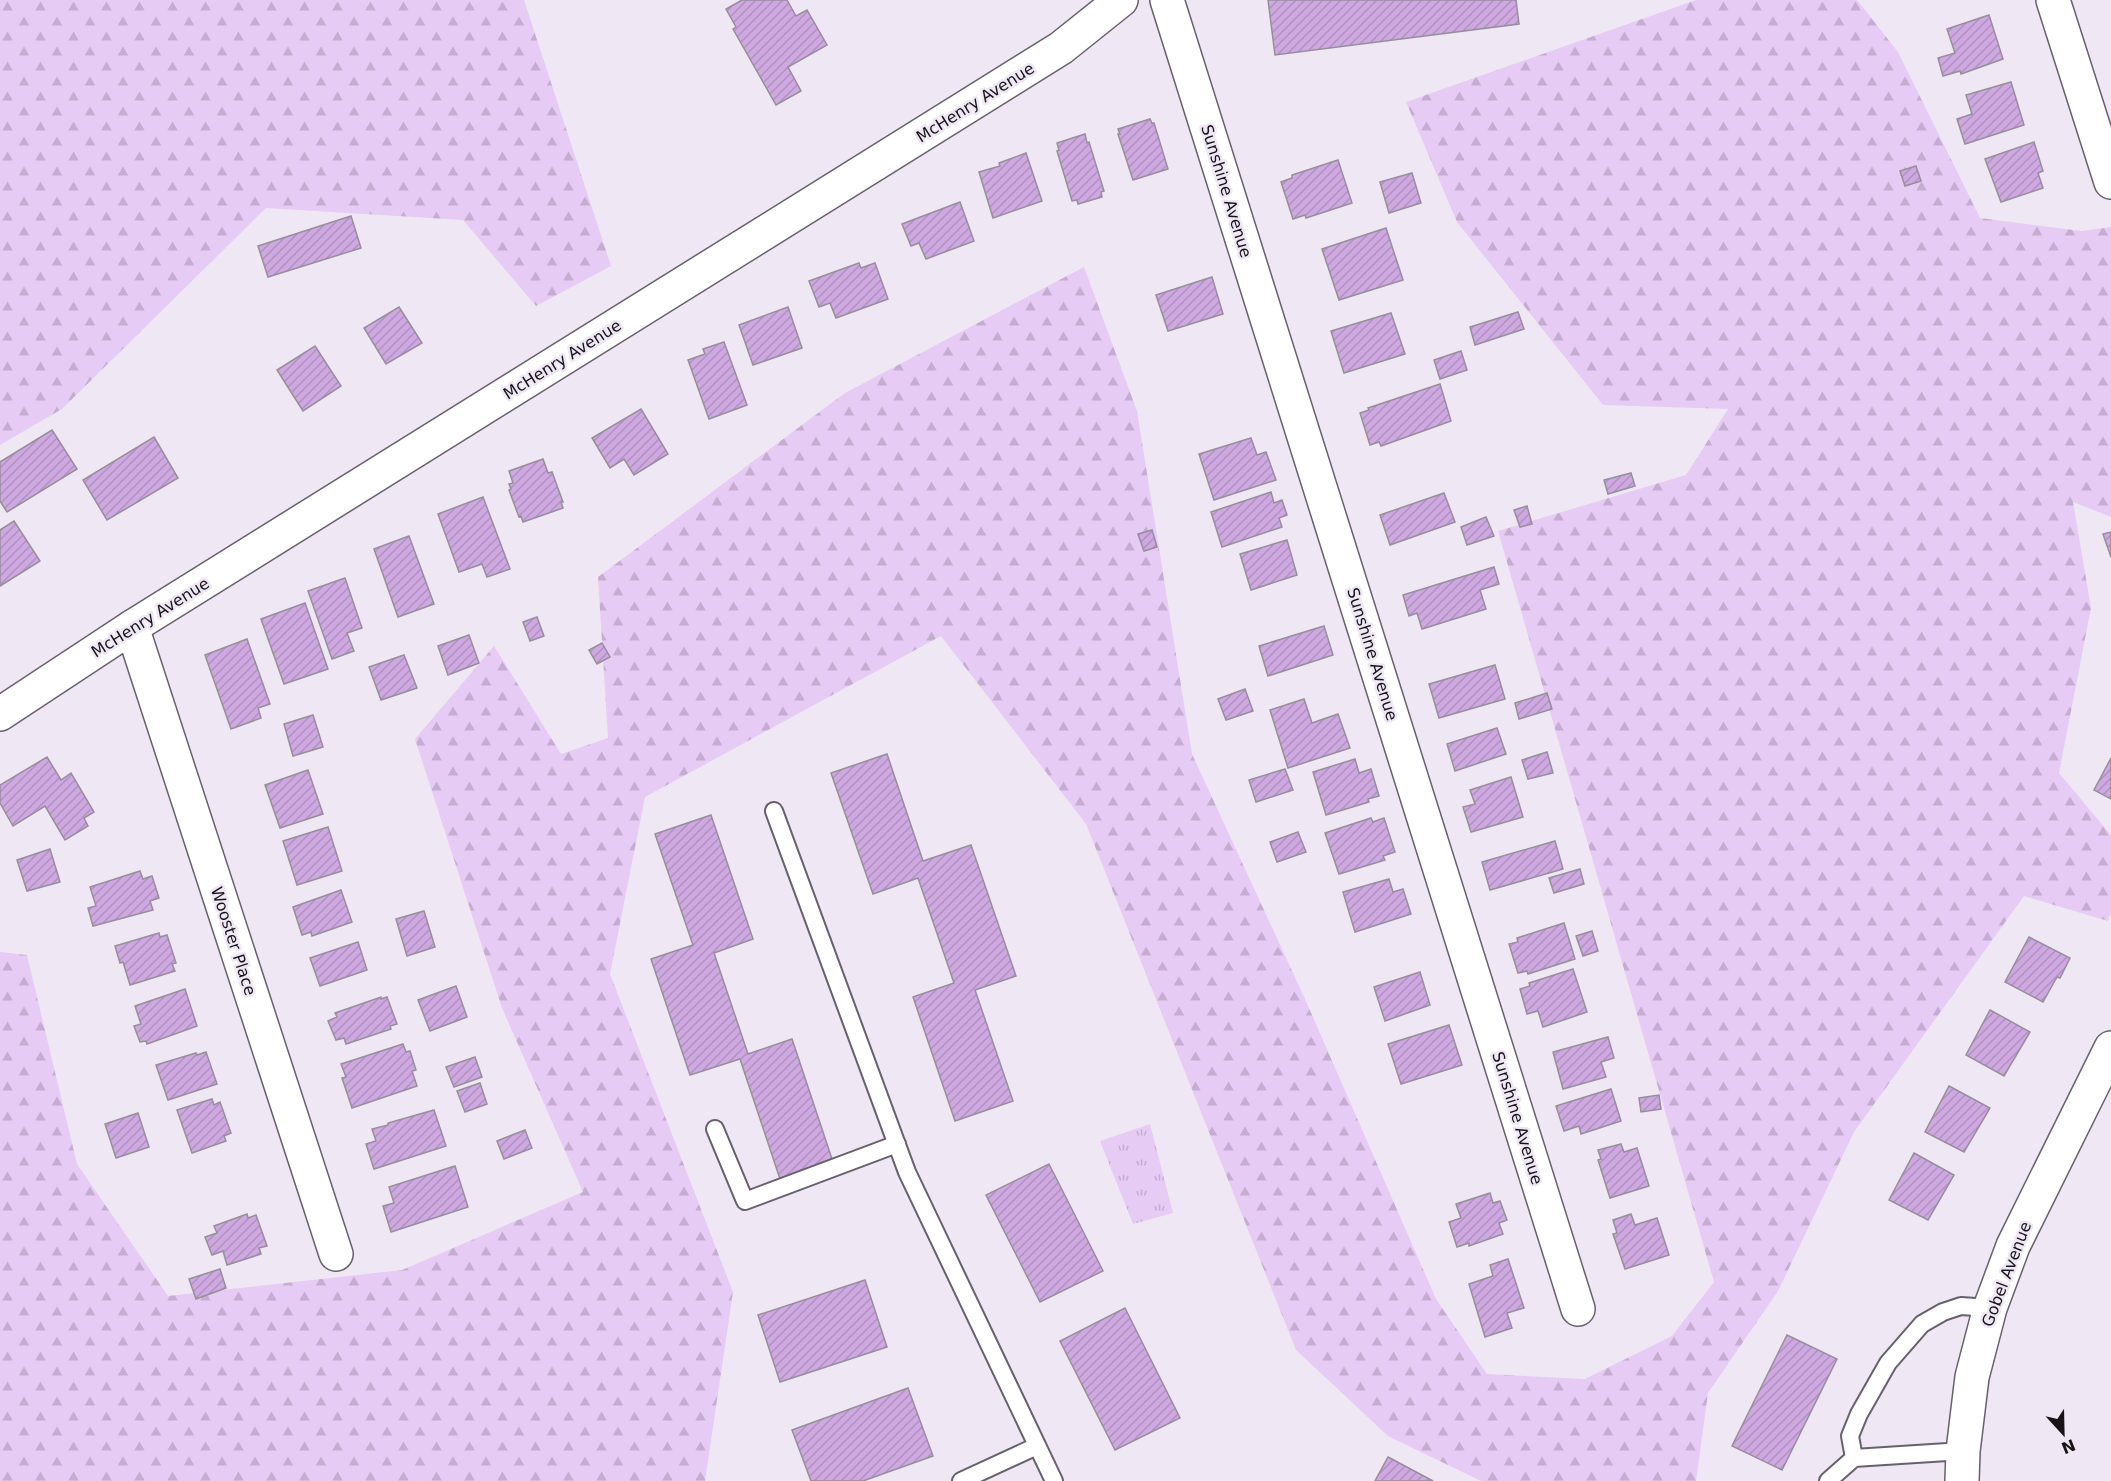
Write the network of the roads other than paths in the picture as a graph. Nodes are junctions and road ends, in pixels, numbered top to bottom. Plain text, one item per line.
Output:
1 (1121, 0) edge
2 (1167, 0) edge
3 (2053, 0) edge
4 (2111, 182) edge
5 (132, 627) junction
6 (0, 714) edge
7 (774, 811) dead end
8 (2111, 1048) edge
9 (715, 1129) dead end
10 (897, 1144) junction
11 (336, 1254) dead end
12 (1990, 1308) junction
13 (1578, 1309) dead end
14 (1037, 1446) junction
15 (1854, 1458) junction
16 (1962, 1466) edge
17 (961, 1481) edge
18 (1054, 1481) edge
19 (1828, 1481) edge

1 - 5 street, McHenry Avenue
2 - 13 street, Sunshine Avenue
3 - 4 street
5 - 6 street, McHenry Avenue
5 - 11 street, Wooster Place
7 - 10 lane
8 - 12 street, Gobel Avenue
9 - 10 lane
10 - 14 lane
12 - 15 lane
12 - 16 street, Gobel Avenue
14 - 17 lane
14 - 18 lane
15 - 16 lane
15 - 19 lane

